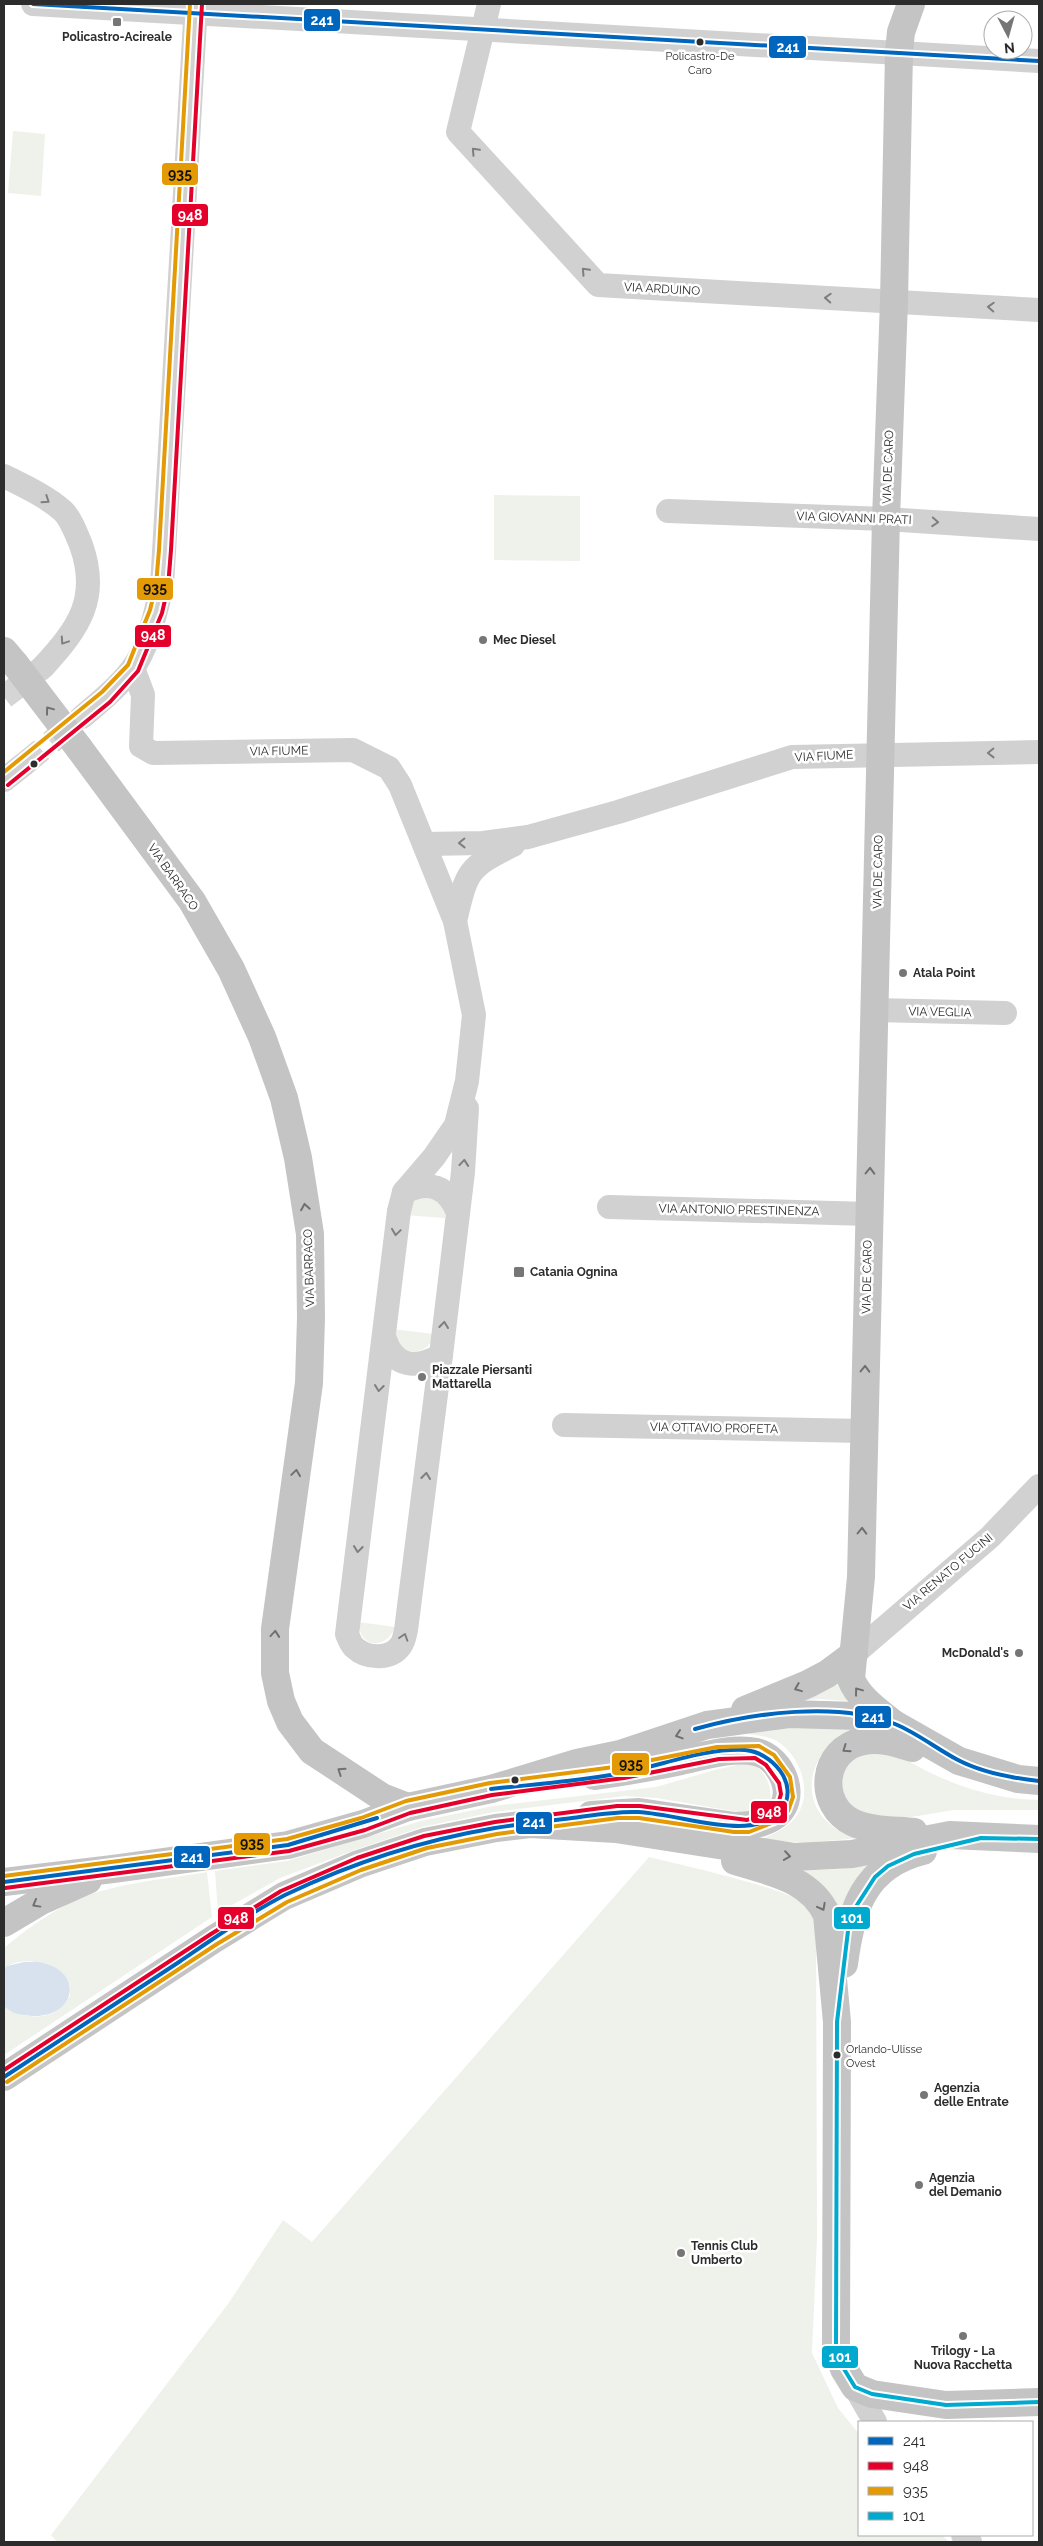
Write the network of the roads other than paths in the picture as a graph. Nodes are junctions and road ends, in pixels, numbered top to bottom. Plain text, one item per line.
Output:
1 (33, 4) edge
2 (489, 4) edge
3 (911, 4) edge
4 (195, 8) edge
5 (484, 29) junction
6 (899, 52) junction
7 (1039, 61) edge
8 (894, 302) junction
9 (1039, 310) edge
10 (4, 476) edge
11 (668, 511) dead end
12 (886, 519) junction
13 (1039, 529) edge
14 (10, 658) edge
15 (44, 667) tunnel mouth
16 (133, 668) junction
17 (82, 717) tunnel mouth
18 (1039, 752) edge
19 (880, 754) junction
20 (22, 765) tunnel mouth
21 (4, 780) edge
22 (528, 837) junction
23 (429, 854) junction
24 (474, 869) junction
25 (455, 921) junction
26 (874, 1010) junction
27 (1005, 1013) dead end
28 (467, 1081) junction
29 (404, 1192) junction
30 (609, 1207) dead end
31 (458, 1213) junction
32 (869, 1214) junction
33 (385, 1339) junction
34 (441, 1355) junction
35 (564, 1425) dead end
36 (864, 1431) junction
37 (1039, 1486) edge
38 (854, 1654) junction
39 (894, 1724) junction
40 (707, 1725) junction
41 (960, 1761) junction
42 (1039, 1781) edge
43 (491, 1789) junction
44 (408, 1807) junction
45 (530, 1824) junction
46 (652, 1835) junction
47 (950, 1835) junction
48 (981, 1838) junction
49 (1039, 1839) edge
50 (113, 1869) junction
51 (4, 1882) edge
52 (4, 1924) edge
53 (837, 2022) junction
54 (4, 2077) edge
55 (855, 2387) junction
56 (1039, 2402) edge
57 (874, 2421) edge

1 - 4 street
2 - 5 street
3 - 6 main road, VIA DE CARO
4 - 5 street
4 - 16 street
5 - 6 street
8 -> 5 street, VIA ARDUINO
6 - 7 street
6 - 8 main road, VIA DE CARO
9 -> 8 street, VIA ARDUINO
8 - 12 main road, VIA DE CARO
10 -> 15 street
11 - 12 street, VIA GIOVANNI PRATI
12 -> 13 street, VIA GIOVANNI PRATI
12 - 19 main road, VIA DE CARO
44 -> 14 main road, VIA BARRACO, bridge
16 - 17 street
16 - 23 street, VIA FIUME
18 -> 19 street, VIA FIUME
19 - 22 street, VIA FIUME
19 - 26 main road, VIA DE CARO
20 - 21 street
22 -> 23 street
22 - 24 street
23 - 24 street
23 - 25 street
24 - 25 street
25 - 28 street
26 - 27 street, VIA VEGLIA
32 -> 26 main road, VIA DE CARO
28 - 29 street
31 -> 28 street
29 - 31 street
29 -> 33 street
30 - 32 street, VIA ANTONIO PRESTINENZA
34 -> 31 street
36 -> 32 main road, VIA DE CARO
33 - 34 street
33 -> 34 street
35 - 36 street, VIA OTTAVIO PROFETA
38 -> 36 main road, VIA DE CARO
37 - 38 street, VIA RENATO FUCINI
39 -> 38 main road, VIA DE CARO
38 -> 40 main road
39 - 40 main road
39 - 41 main road
40 -> 43 main road
41 - 42 main road
41 -> 47 main road
43 - 44 main road
43 - 45 main road
44 - 50 main road
45 - 46 main road
45 - 54 main road
46 -> 47 main road
46 -> 53 main road
47 - 48 main road
48 - 49 main road
48 - 53 main road
50 - 51 main road
50 -> 52 main road
53 - 55 main road
55 - 56 main road
55 - 57 street

